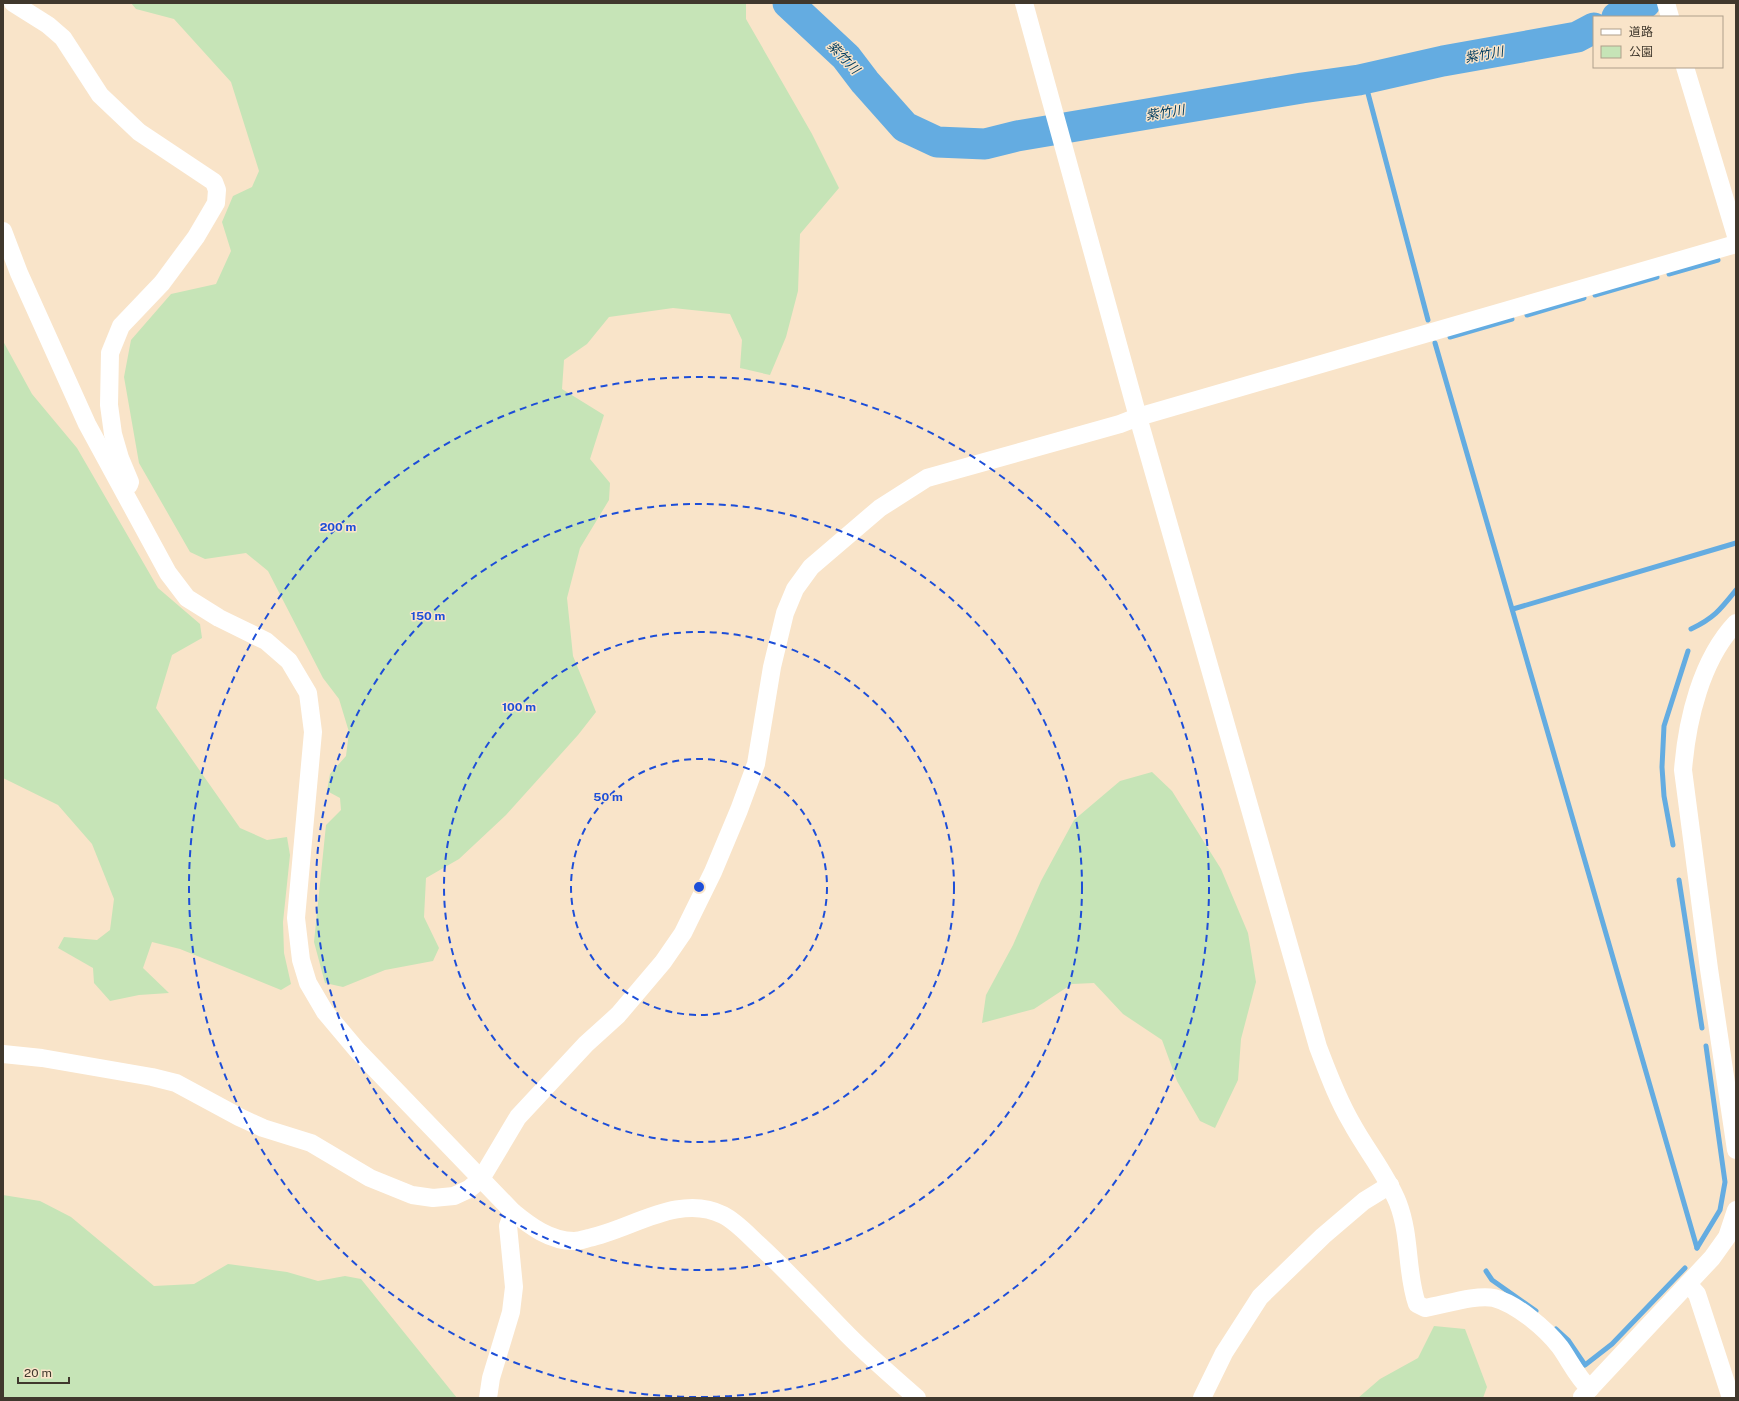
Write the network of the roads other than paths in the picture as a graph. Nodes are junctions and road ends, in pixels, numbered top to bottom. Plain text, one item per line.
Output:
1 (13, 3) edge
2 (1024, 3) edge
3 (1666, 3) edge
4 (1670, 16) edge
5 (1685, 68) edge
6 (3, 231) edge
7 (1736, 236) edge
8 (1736, 244) edge
9 (1138, 417) junction
10 (125, 496) junction
11 (1736, 623) edge
12 (3, 1054) edge
13 (1736, 1150) edge
14 (481, 1179) junction
15 (1390, 1185) junction
16 (1736, 1210) edge
17 (513, 1212) junction
18 (1688, 1284) junction
19 (1586, 1393) edge
20 (488, 1398) edge
21 (917, 1398) edge
22 (1202, 1398) edge
23 (1731, 1398) edge

1 - 10 street
2 - 9 street
3 - 4 street
5 - 7 street
6 - 10 street
8 - 9 street
9 - 14 street
9 - 15 street
10 - 14 street
11 - 13 street
12 - 14 street
14 - 17 street
15 - 19 street
15 - 22 street
16 - 18 street
17 - 20 street
17 - 21 street
18 - 19 street
18 - 23 street

